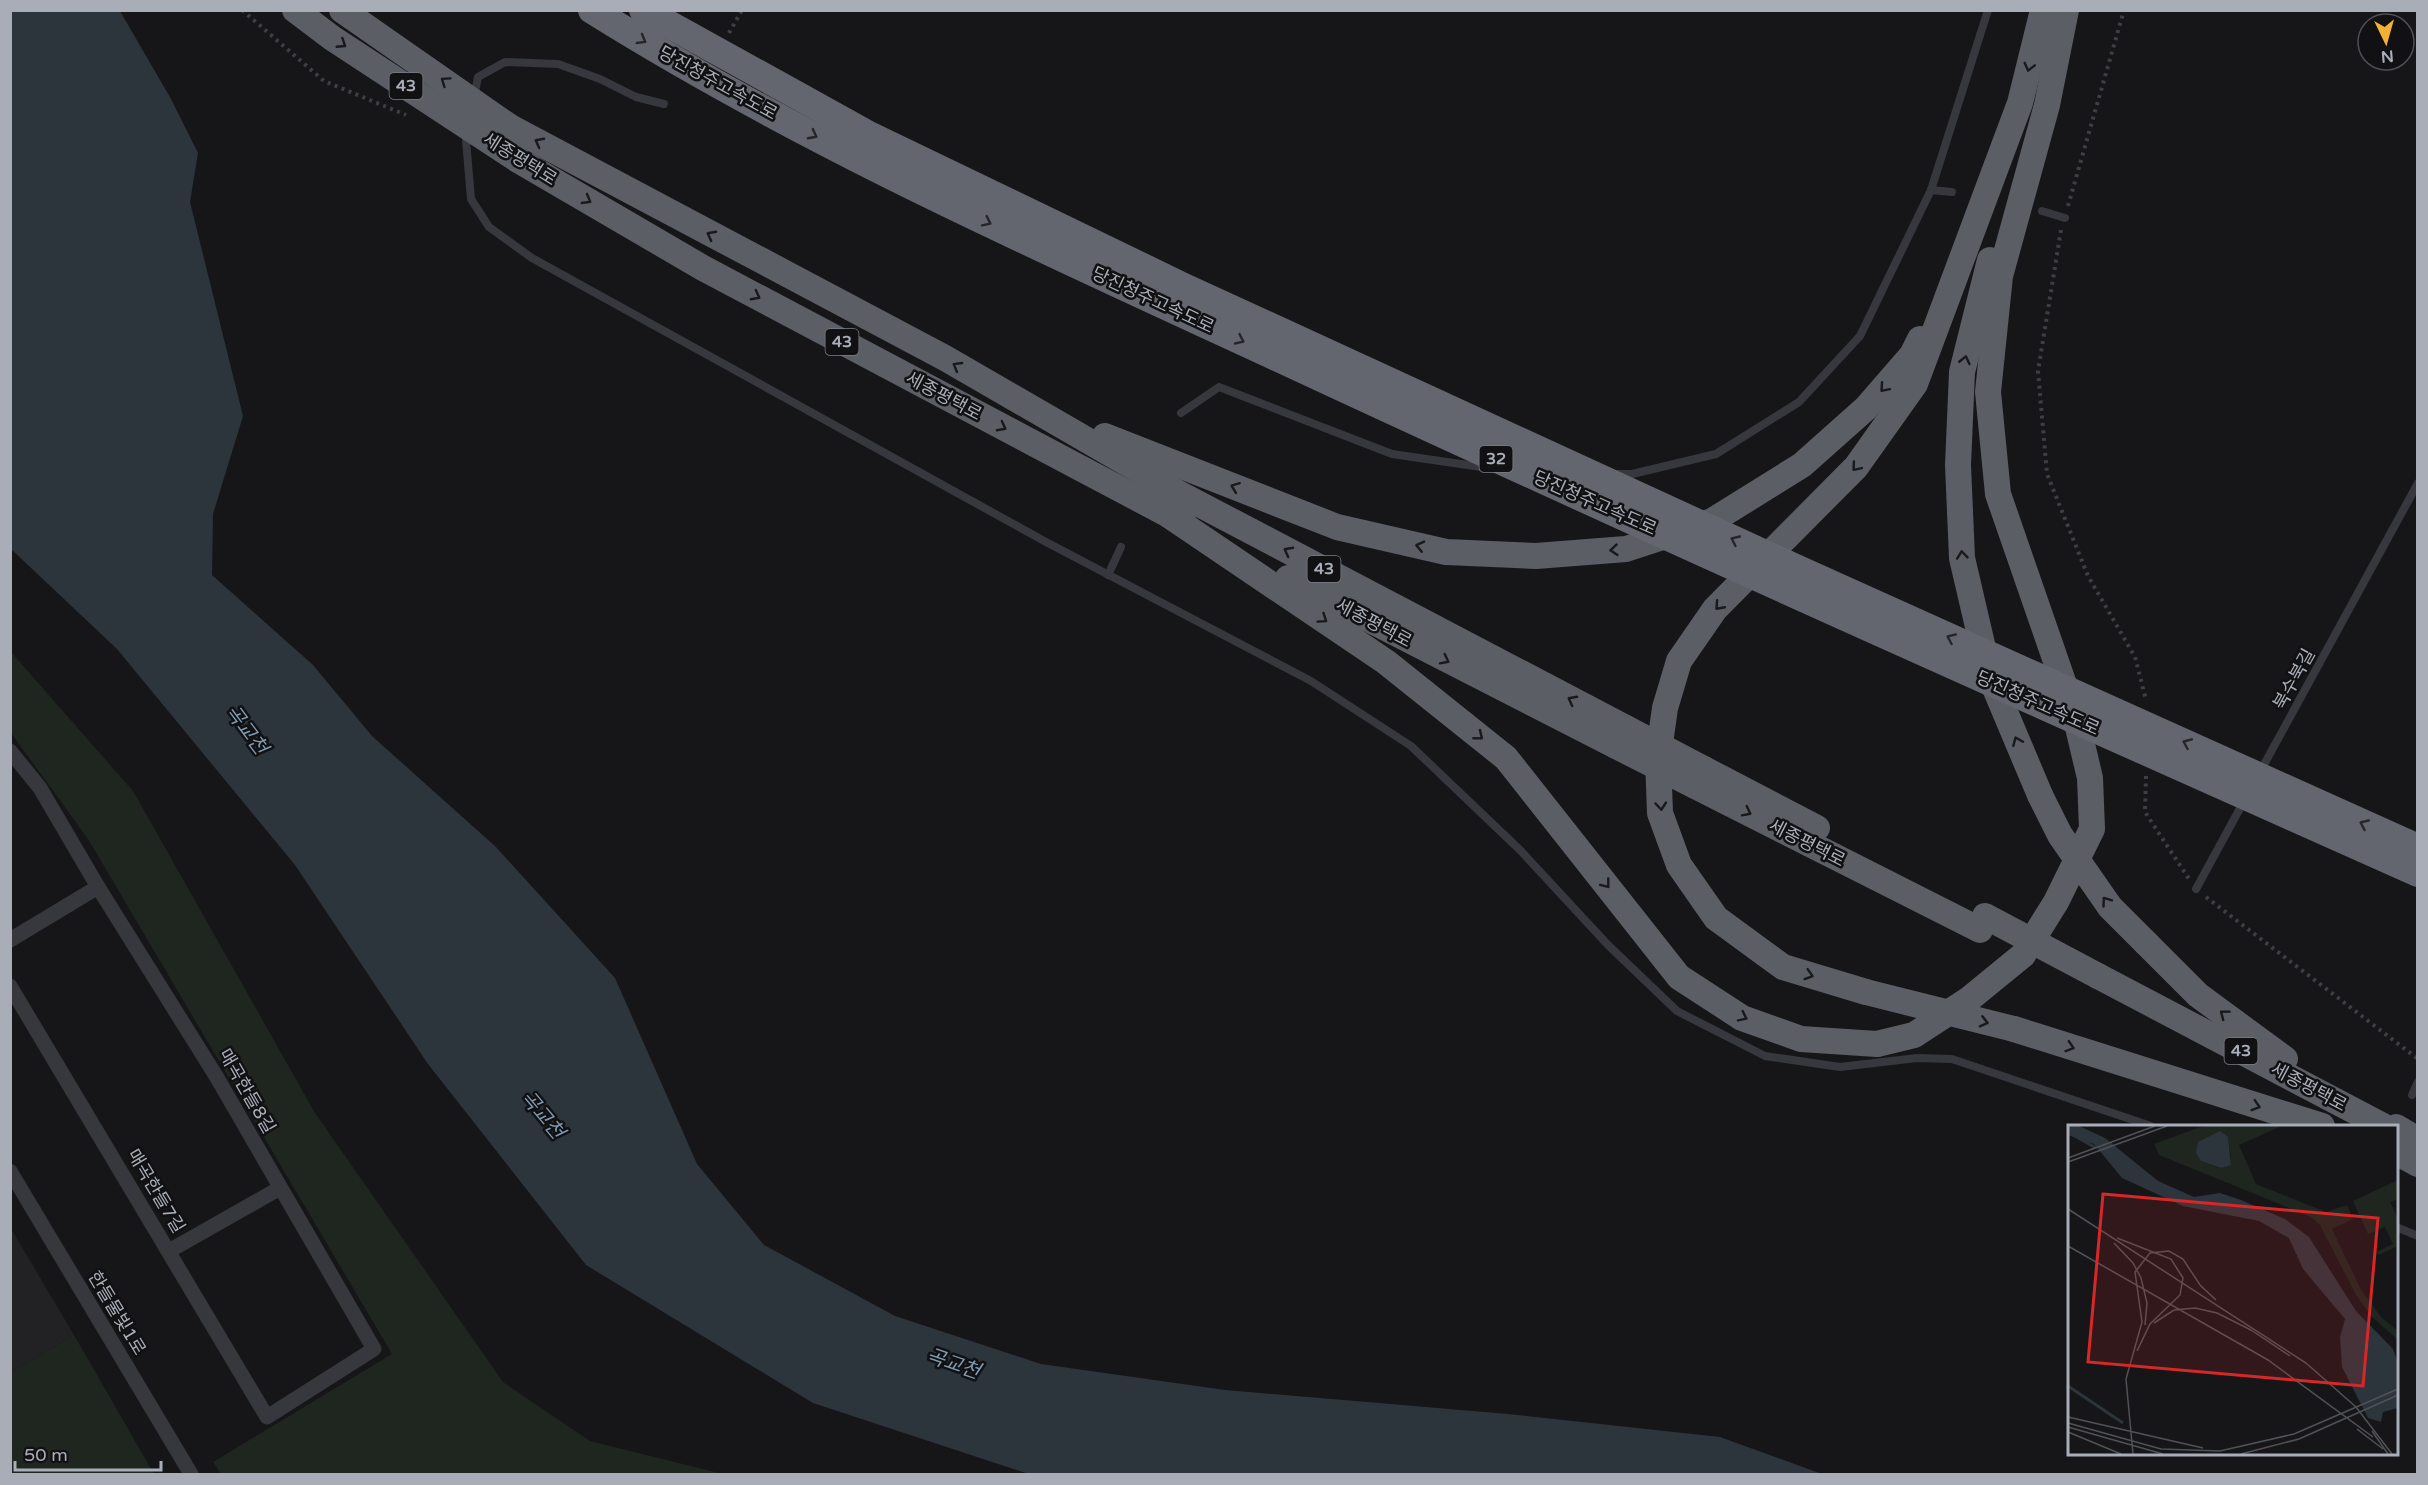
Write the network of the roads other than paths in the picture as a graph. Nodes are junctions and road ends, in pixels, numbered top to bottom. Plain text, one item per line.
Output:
1 (295, 10) edge
2 (342, 10) edge
3 (592, 10) edge
4 (643, 10) edge
5 (1988, 10) edge
6 (2043, 10) edge
7 (2066, 10) edge
8 (664, 104) dead end
9 (2047, 105) junction
10 (472, 109) dead end
11 (470, 119) dead end
12 (1931, 190) junction
13 (1952, 192) dead end
14 (2042, 211) dead end
15 (2065, 218) road end
16 (1967, 248) junction
17 (1026, 405) junction
18 (1181, 413) dead end
19 (1551, 474) dead end
20 (1574, 474) dead end
21 (2418, 483) edge
22 (1170, 516) junction
23 (1120, 546) dead end
24 (1108, 575) junction
25 (1620, 737) junction
26 (10, 751) edge
27 (2418, 848) edge
28 (2418, 873) edge
29 (98, 887) junction
30 (2196, 890) road end
31 (10, 940) edge
32 (2095, 982) junction
33 (10, 986) edge
34 (2418, 1082) edge
35 (2412, 1095) dead end
36 (2148, 1125) edge
37 (2319, 1125) edge
38 (2347, 1125) edge
39 (2381, 1125) edge
40 (2393, 1125) edge
41 (2398, 1128) edge
42 (2398, 1135) edge
43 (2418, 1140) edge
44 (2418, 1145) edge
45 (2398, 1153) edge
46 (2418, 1164) edge
47 (10, 1171) edge
48 (280, 1188) junction
49 (2398, 1227) edge
50 (2418, 1236) edge
51 (169, 1251) junction
52 (267, 1417) joint
53 (191, 1474) edge

1 -> 22 highway, 세종평택로 / 43, bridge
17 -> 2 highway, 세종평택로 / 43, bridge
3 -> 28 highway, 당진청주고속도로 / 32, bridge
27 -> 4 highway, 당진청주고속도로 / 32, bridge
5 - 12 lane
6 -> 16 highway
7 - 9 highway
8 - 10 lane
22 -> 9 highway
40 -> 9 highway, bridge
11 - 24 lane
12 - 13 lane
12 - 20 lane
14 - 15 lane
16 -> 17 highway
16 -> 37 highway, bridge
25 -> 17 highway, 세종평택로 / 43
18 - 19 lane
21 - 30 lane, 북수북길
22 -> 25 highway, 세종평택로 / 43
23 - 24 lane
24 - 36 lane
25 - 32 highway, 세종평택로 / 43, bridge
26 - 29 street, 매곡한들8길
29 - 31 street
29 - 48 street, 매곡한들8길
32 - 38 highway, 세종평택로 / 43
32 - 39 highway, 세종평택로 / 43
33 - 51 street, 매곡한들7길
34 - 35 lane
41 - 43 highway
42 - 44 highway
45 - 46 highway
47 - 53 street, 한들물빛1로
48 - 51 street
48 - 52 street, 매곡한들8길
49 - 50 lane
51 - 52 street, 매곡한들7길

